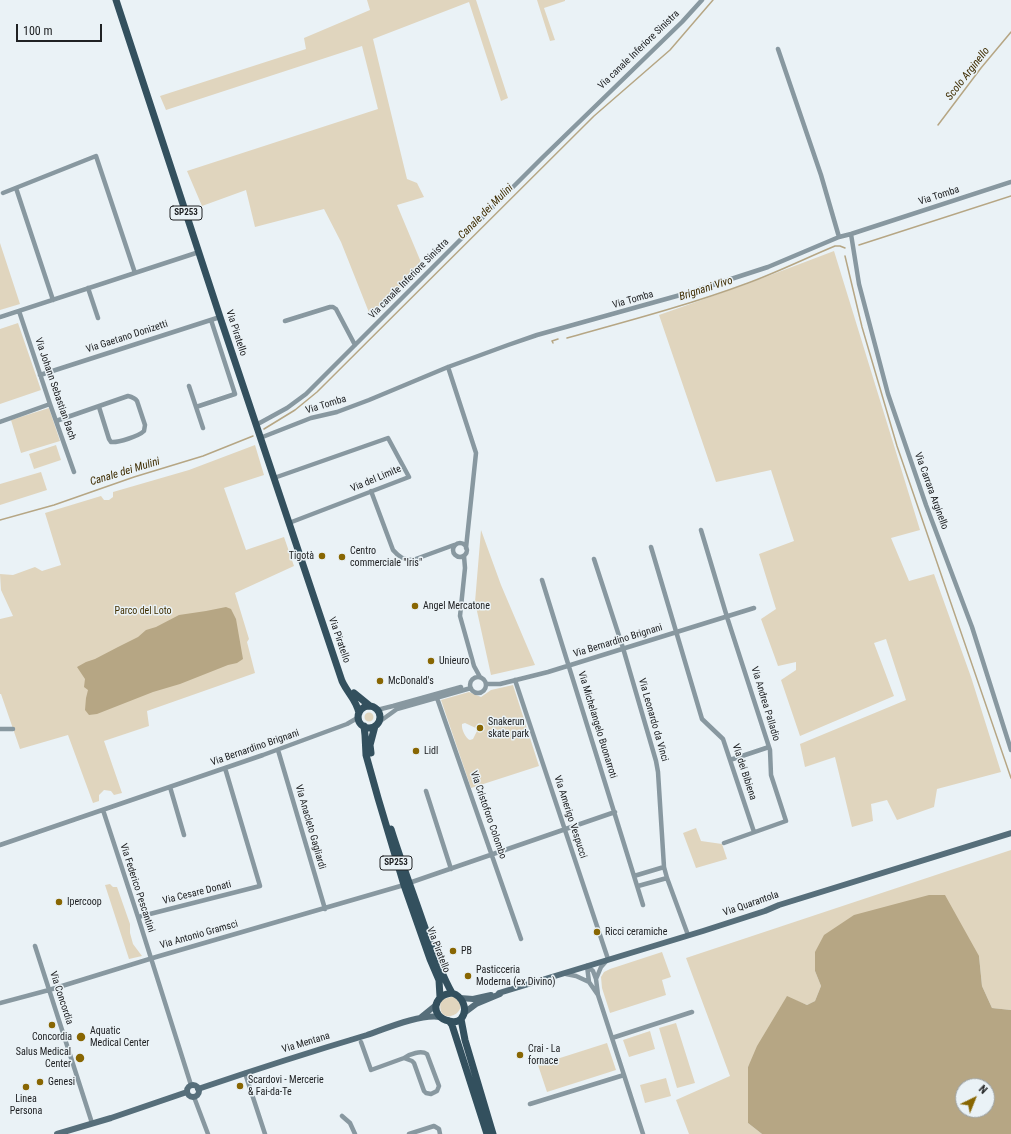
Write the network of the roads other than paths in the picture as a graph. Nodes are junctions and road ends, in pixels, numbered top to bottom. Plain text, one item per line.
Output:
1 (116, 0) edge
2 (702, 0) edge
3 (778, 49) dead end
4 (1011, 182) edge
5 (16, 188) junction
6 (3, 193) dead end
7 (851, 234) junction
8 (839, 237) junction
9 (199, 252) junction
10 (135, 273) junction
11 (88, 288) junction
12 (52, 300) junction
13 (19, 311) junction
14 (0, 317) edge
15 (220, 317) junction
16 (98, 318) dead end
17 (211, 320) junction
18 (285, 321) dead end
19 (355, 345) junction
20 (448, 367) junction
21 (40, 375) junction
22 (189, 386) dead end
23 (50, 404) junction
24 (99, 407) junction
25 (196, 407) junction
26 (56, 421) junction
27 (0, 422) edge
28 (256, 425) junction
29 (203, 428) dead end
30 (260, 438) junction
31 (74, 472) dead end
32 (274, 478) junction
33 (372, 491) junction
34 (289, 522) junction
35 (701, 530) dead end
36 (468, 532) junction
37 (460, 543) junction
38 (454, 545) junction
39 (651, 547) dead end
40 (466, 548) junction
41 (464, 556) junction
42 (594, 559) dead end
43 (542, 580) dead end
44 (754, 608) dead end
45 (727, 616) junction
46 (676, 632) junction
47 (623, 648) junction
48 (570, 665) junction
49 (474, 666) junction
50 (339, 672) junction
51 (480, 677) junction
52 (472, 679) junction
53 (515, 680) junction
54 (486, 684) junction
55 (471, 686) junction
56 (437, 698) junction
57 (374, 708) junction
58 (360, 720) junction
59 (377, 724) junction
60 (0, 729) edge
61 (13, 729) dead end
62 (769, 747) junction
63 (278, 750) junction
64 (1011, 750) edge
65 (730, 760) junction
66 (225, 768) junction
67 (170, 787) junction
68 (426, 791) dead end
69 (102, 810) junction
70 (615, 812) junction
71 (565, 830) junction
72 (754, 832) junction
73 (1011, 833) edge
74 (184, 835) dead end
75 (724, 843) dead end
76 (0, 845) edge
77 (492, 854) junction
78 (664, 867) junction
79 (451, 869) junction
80 (634, 876) junction
81 (667, 878) junction
82 (406, 884) junction
83 (638, 886) junction
84 (643, 905) dead end
85 (324, 908) junction
86 (138, 917) junction
87 (688, 935) junction
88 (522, 939) dead end
89 (35, 946) dead end
90 (151, 959) junction
91 (608, 959) junction
92 (587, 966) junction
93 (564, 973) junction
94 (596, 979) junction
95 (589, 982) junction
96 (49, 990) junction
97 (452, 994) junction
98 (500, 994) junction
99 (598, 995) junction
100 (440, 997) junction
101 (460, 998) junction
102 (0, 1003) edge
103 (436, 1005) junction
104 (692, 1012) dead end
105 (462, 1016) junction
106 (440, 1017) junction
107 (420, 1019) junction
108 (449, 1021) junction
109 (612, 1038) junction
110 (361, 1042) dead end
111 (404, 1058) junction
112 (245, 1073) junction
113 (624, 1075) junction
114 (190, 1085) junction
115 (198, 1089) junction
116 (187, 1092) junction
117 (194, 1097) junction
118 (530, 1104) dead end
119 (342, 1116) dead end
120 (92, 1123) junction
121 (57, 1134) edge
122 (208, 1134) edge
123 (265, 1134) edge
124 (353, 1134) edge
125 (409, 1134) edge
126 (440, 1134) edge
127 (487, 1134) edge
128 (493, 1134) edge
129 (643, 1134) edge

1 - 9 main road, Via Piratello / SP253
2 - 19 street, Via canale Inferiore Sinistra
3 - 8 street
4 - 7 street, Via Tomba
5 - 6 street
5 - 10 street
5 - 12 street
7 - 8 street, Via Tomba
7 - 64 street, Via Carrara Arginello
8 - 20 street, Via Tomba
9 - 10 street
9 - 15 main road, Via Piratello / SP253
10 - 11 street
11 - 12 street
11 - 16 street
12 - 13 street
13 - 14 street
13 - 21 street, Via Johann Sebastian Bach
15 - 17 street, Via Gaetano Donizetti
15 - 28 main road, Via Piratello / SP253
17 - 21 street, Via Gaetano Donizetti
17 - 25 street
18 - 19 street
19 - 28 street, Via canale Inferiore Sinistra
20 - 30 street, Via Tomba
20 - 36 street
21 - 23 street, Via Johann Sebastian Bach
22 - 25 street
23 - 26 street, Via Johann Sebastian Bach
23 - 27 street
24 - 24 street
24 - 26 street
25 - 29 street
26 - 31 street, Via Johann Sebastian Bach
28 - 30 main road, Via Piratello / SP253
30 - 32 main road, Via Piratello / SP253
32 - 33 street, Via del Limite
32 - 34 main road, Via Piratello / SP253
33 - 34 street, Via del Limite
33 - 38 street
34 - 50 main road, Via Piratello / SP253
35 - 45 street, Via Andrea Palladio
36 - 37 street
36 - 40 street
37 - 38 street
37 - 40 street
38 - 41 street
39 - 46 street, Via dei Bibiena
40 - 41 street
41 - 49 street
42 - 47 street, Via Leonardo da Vinci
43 - 48 street, Via Michelangelo Buonarroti
44 - 45 street, Via Bernardino Brignani
45 - 46 street, Via Bernardino Brignani
45 - 62 street, Via Andrea Palladio
46 - 47 street, Via Bernardino Brignani
46 - 65 street, Via dei Bibiena
47 - 48 street, Via Bernardino Brignani
47 - 78 street, Via Leonardo da Vinci
48 - 53 street, Via Bernardino Brignani
48 - 70 street, Via Michelangelo Buonarroti
49 - 51 street
49 - 52 street
50 - 57 main road, Via Piratello / SP253
50 - 58 main road, Via Piratello / SP253
51 - 52 street
51 - 54 street
52 - 55 street
53 - 54 street, Via Bernardino Brignani
53 - 71 street, Via Amerigo Vespucci
54 - 55 street
55 - 56 street
55 - 57 street
56 - 59 street
56 - 77 street, Via Cristoforo Colombo
57 - 58 main road
57 - 59 main road, Via Piratello / SP253
58 - 59 main road
58 - 63 street, Via Bernardino Brignani
58 - 82 main road, Via Piratello / SP253
59 - 82 main road, Via Piratello / SP253
60 - 61 street
62 - 65 street
62 - 72 street, Via Andrea Palladio
63 - 66 street, Via Bernardino Brignani
63 - 85 street, Via Anacleto Gagliardi
65 - 72 street, Via dei Bibiena
66 - 67 street, Via Bernardino Brignani
66 - 86 street, Via Cesare Donati
67 - 69 street, Via Bernardino Brignani
67 - 74 street
68 - 79 street
69 - 76 street, Via Bernardino Brignani
69 - 86 street, Via Federico Pescantini
70 - 71 street, Via Antonio Gramsci
70 - 80 street, Via Michelangelo Buonarroti
71 - 77 street, Via Antonio Gramsci
71 - 91 street, Via Amerigo Vespucci
72 - 75 street, Via Andrea Palladio
73 - 87 main road, Via Quarantola
77 - 79 street, Via Antonio Gramsci
77 - 88 street, Via Cristoforo Colombo
78 - 80 street
78 - 81 street, Via Leonardo da Vinci
79 - 82 street, Via Antonio Gramsci
80 - 83 street, Via Michelangelo Buonarroti
81 - 83 street
81 - 87 street, Via Leonardo da Vinci
82 - 85 street, Via Antonio Gramsci
82 - 97 main road, Via Piratello / SP253
82 - 100 main road, Via Piratello / SP253
83 - 84 street, Via Michelangelo Buonarroti
85 - 90 street, Via Antonio Gramsci
86 - 90 street, Via Federico Pescantini
87 - 91 main road, Via Quarantola
89 - 96 street, Via Concordia
90 - 96 street, Via Antonio Gramsci
90 - 114 street, Via Federico Pescantini
91 - 92 main road, Via Quarantola
91 - 94 street
92 - 93 main road, Via Quarantola
92 - 94 street
92 - 95 street
93 - 95 street
93 - 98 main road, Via Quarantola
94 - 99 street
95 - 99 street
96 - 102 street, Via Antonio Gramsci
96 - 120 street, Via Concordia
97 - 100 main road
97 - 101 main road
98 - 101 main road, Via Quarantola
98 - 105 main road, Via Quarantola
99 - 109 street
100 - 103 main road
101 - 105 main road
103 - 106 main road
103 - 107 main road, Via Mentana
104 - 109 street
105 - 108 main road
105 - 128 main road
106 - 107 main road, Via Mentana
106 - 108 main road
107 - 112 main road, Via Mentana
108 - 127 main road
109 - 113 street
110 - 111 street
111 - 111 street
112 - 115 main road, Via Mentana
112 - 123 street
113 - 118 street
113 - 129 street
114 - 115 main road
114 - 116 main road
115 - 117 main road
116 - 117 main road
116 - 120 main road
117 - 122 street
119 - 124 street
120 - 121 main road
125 - 126 street

